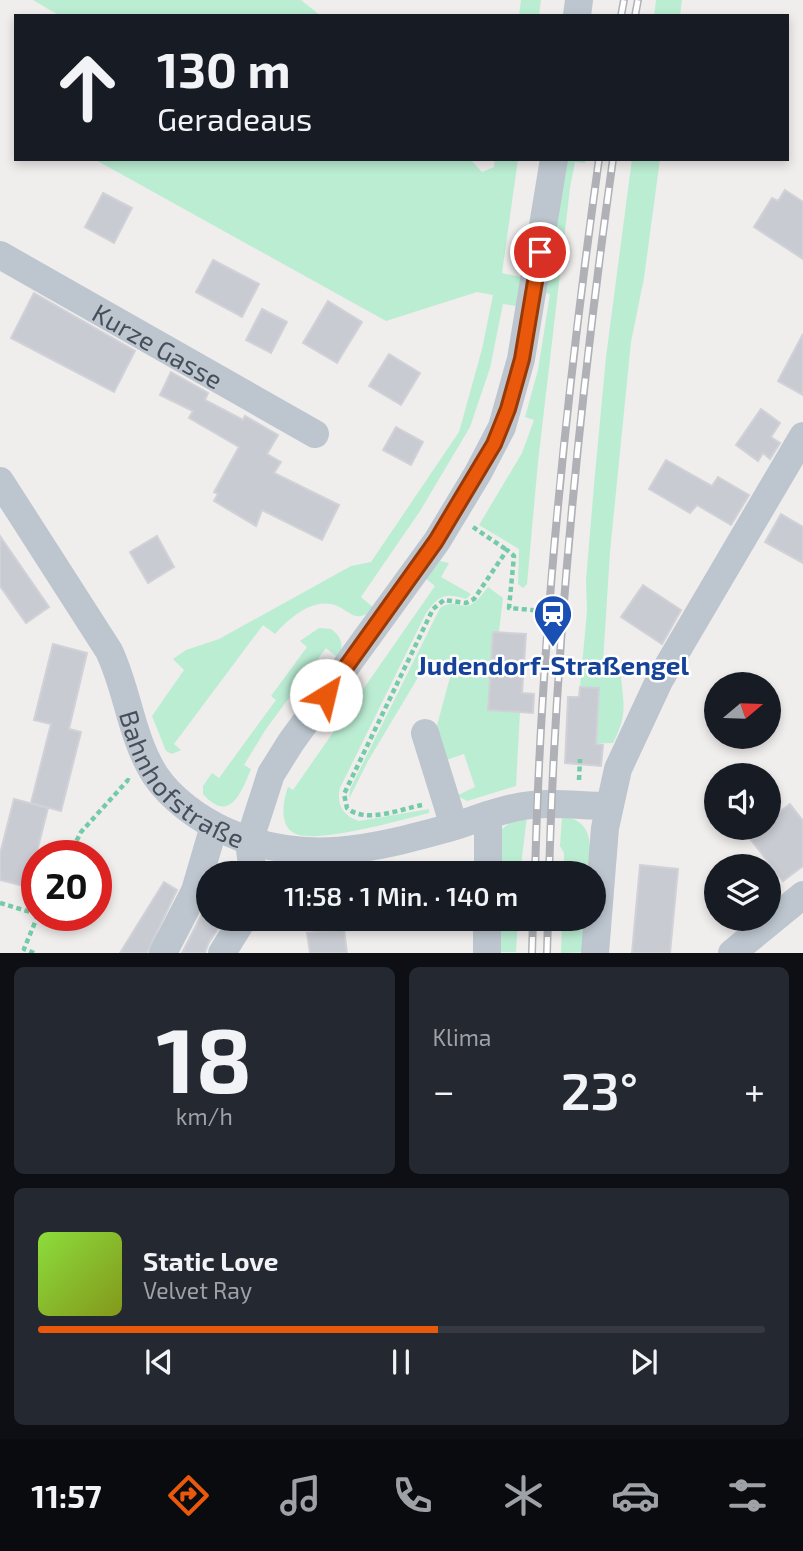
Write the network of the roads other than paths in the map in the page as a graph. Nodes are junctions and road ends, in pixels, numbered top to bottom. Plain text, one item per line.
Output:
1 (554, 161) edge
2 (0, 255) edge
3 (315, 434) dead end
4 (803, 436) edge
5 (0, 481) edge
6 (425, 733) dead end
7 (608, 806) junction
8 (488, 815) junction
9 (214, 826) junction
10 (454, 826) junction
11 (249, 842) junction
12 (251, 861) edge
13 (488, 861) edge
14 (803, 895) edge
15 (236, 931) edge
16 (487, 931) edge
17 (163, 953) edge
18 (222, 953) edge
19 (487, 953) edge
20 (595, 953) edge
21 (732, 953) edge

1 - 11 street
2 - 3 street, Kurze Gasse
4 - 7 street
5 - 9 street, Bahnhofstraße
6 - 10 street
7 - 8 street, Bahnhofstraße
7 - 20 street
8 - 10 street, Bahnhofstraße
8 - 13 street
9 - 11 street, Bahnhofstraße
9 - 17 street
10 - 11 street, Bahnhofstraße
11 - 12 street
14 - 21 street
15 - 18 street
16 - 19 street

